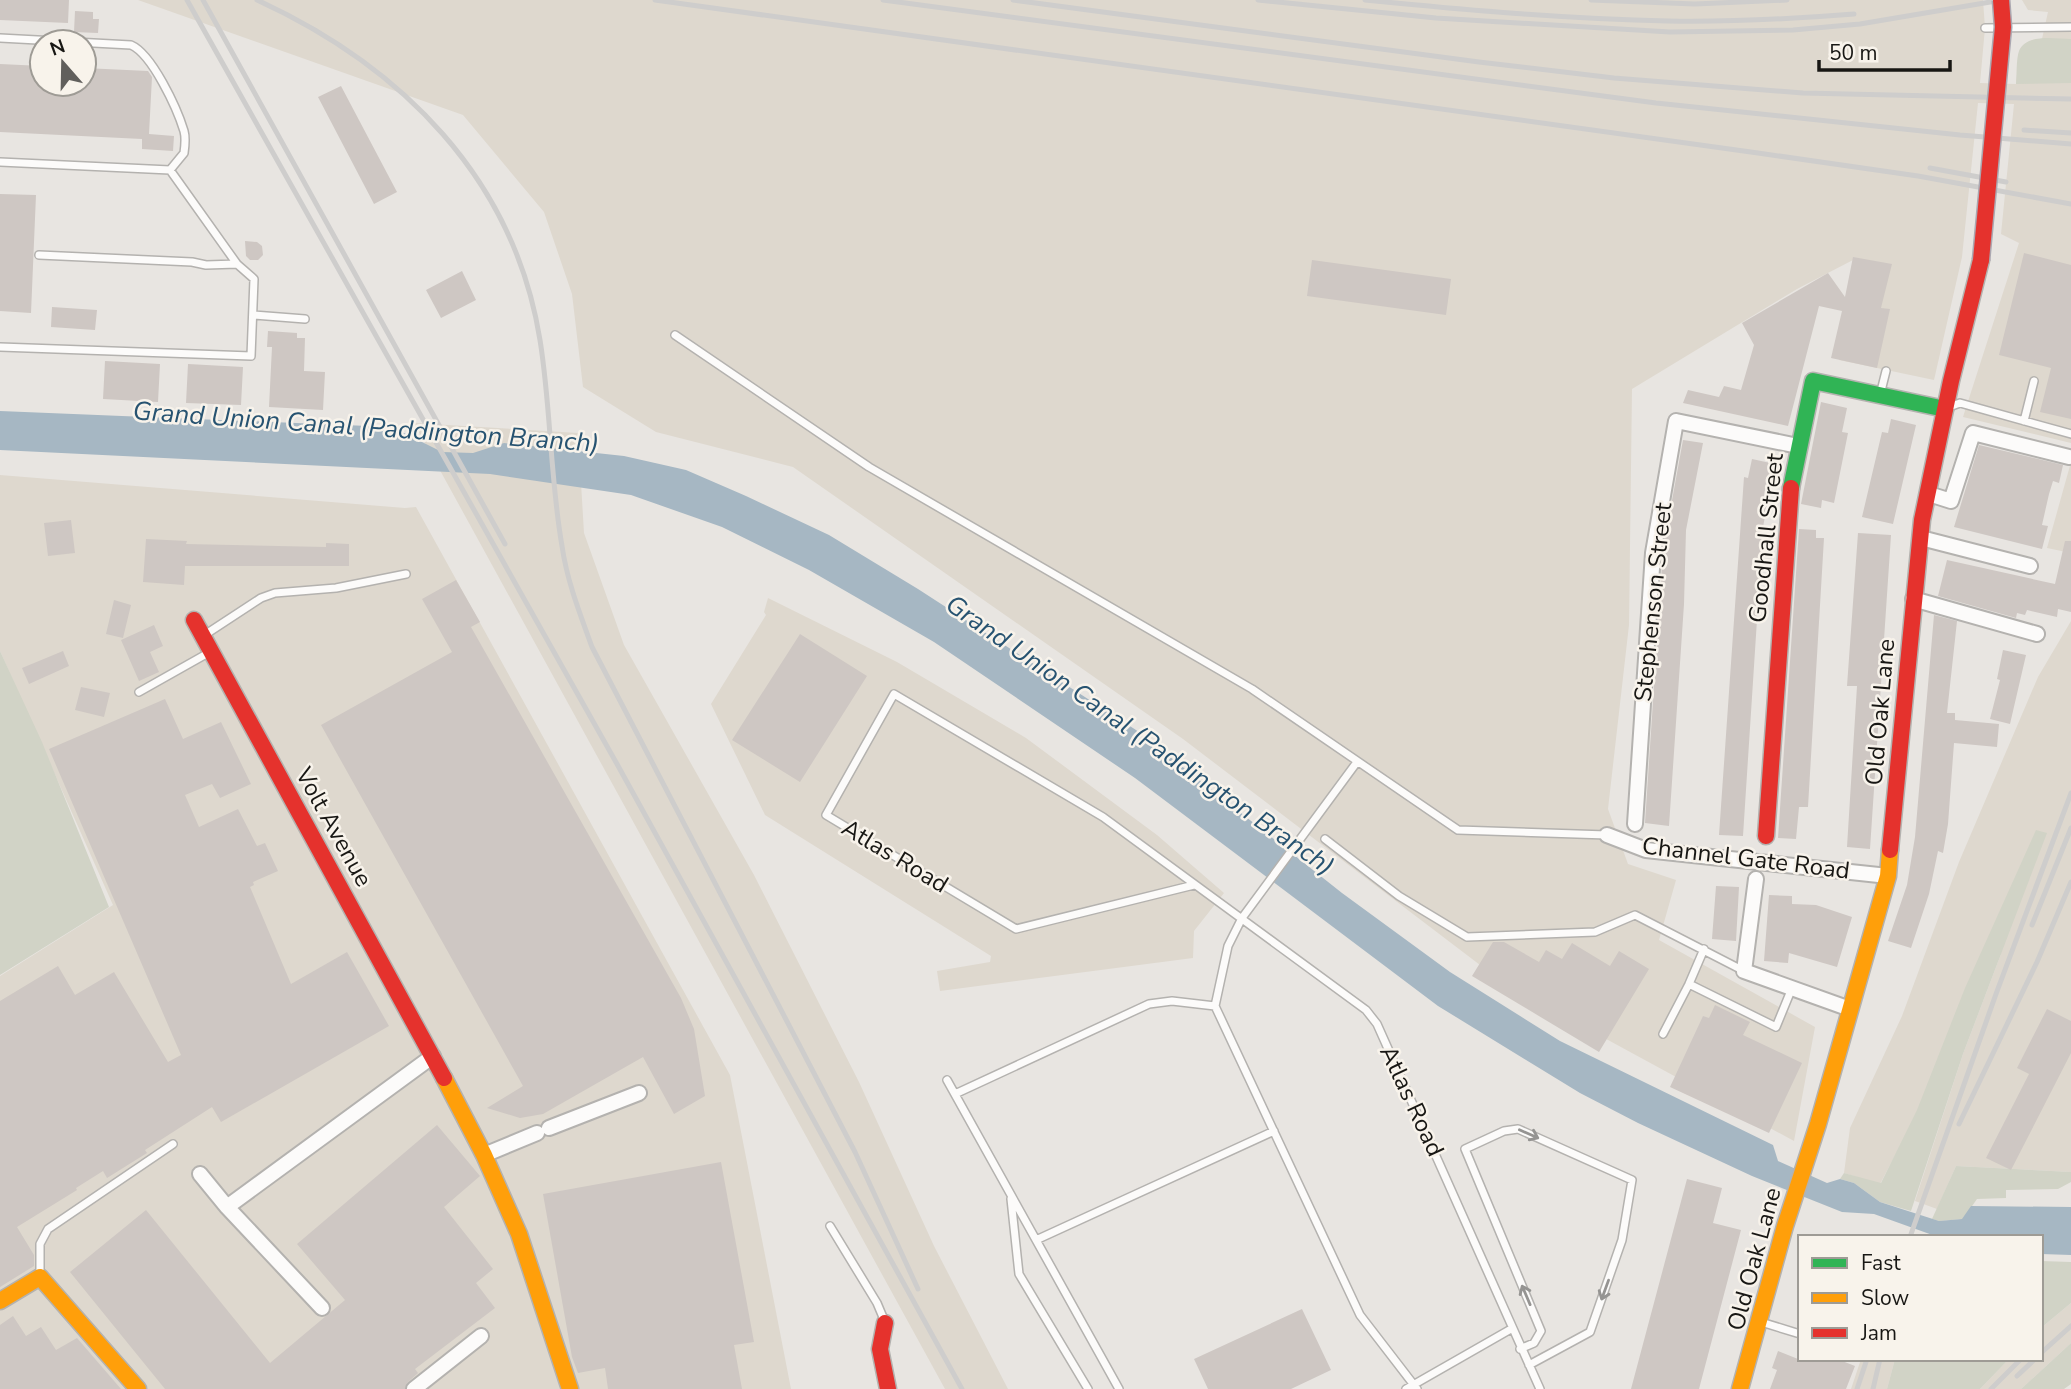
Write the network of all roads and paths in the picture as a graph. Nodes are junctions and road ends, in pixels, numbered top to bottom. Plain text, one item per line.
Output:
1 (2001, 0) edge
2 (2003, 27) junction
3 (2071, 27) edge
4 (1985, 28) dead end
5 (0, 38) edge
6 (0, 162) edge
7 (170, 170) junction
8 (39, 255) dead end
9 (237, 264) junction
10 (253, 315) junction
11 (305, 319) dead end
12 (675, 335) dead end
13 (0, 347) edge
14 (1886, 371) dead end
15 (2034, 381) dead end
16 (1880, 396) junction
17 (1945, 409) junction
18 (2024, 421) junction
19 (2071, 434) edge
20 (1798, 446) junction
21 (2069, 457) dead end
22 (1928, 494) junction
23 (1921, 538) junction
24 (2030, 566) dead end
25 (406, 574) dead end
26 (1913, 599) junction
27 (194, 620) dead end
28 (2037, 634) dead end
29 (203, 636) junction
30 (211, 652) junction
31 (139, 692) dead end
32 (1357, 762) junction
33 (1635, 824) dead end
34 (1607, 835) joint
35 (1766, 836) dead end
36 (1325, 839) dead end
37 (1888, 876) junction
38 (1756, 879) dead end
39 (1194, 885) junction
40 (1242, 918) junction
41 (1704, 949) junction
42 (1744, 971) junction
43 (1689, 984) junction
44 (1792, 988) junction
45 (1215, 1006) junction
46 (1850, 1009) junction
47 (1663, 1034) dead end
48 (433, 1055) junction
49 (947, 1080) dead end
50 (639, 1093) dead end
51 (955, 1094) junction
52 (1274, 1131) junction
53 (173, 1144) dead end
54 (484, 1155) junction
55 (200, 1174) dead end
56 (1010, 1195) junction
57 (227, 1207) junction
58 (830, 1226) dead end
59 (1036, 1240) junction
60 (40, 1278) junction
61 (0, 1301) edge
62 (322, 1308) dead end
63 (1760, 1322) junction
64 (885, 1323) joint
65 (1511, 1329) junction
66 (1798, 1333) edge
67 (481, 1336) dead end
68 (1520, 1349) junction
69 (1529, 1365) junction
70 (1412, 1388) edge
71 (138, 1389) edge
72 (414, 1389) edge
73 (570, 1389) edge
74 (888, 1389) edge
75 (1088, 1389) edge
76 (1119, 1389) edge
77 (1540, 1389) edge
78 (1740, 1389) edge

1 - 2 street, Old Oak Lane, bridge
2 - 3 lane
2 - 4 lane
2 - 17 street, Old Oak Lane, bridge
5 - 7 lane
6 - 7 lane
7 - 9 lane
8 - 9 lane
9 - 10 lane
10 - 11 lane
10 - 13 lane
12 - 32 lane
14 - 16 lane
15 - 18 lane
16 - 17 street, Goodhall Street
16 - 20 street, Goodhall Street
17 - 18 lane
17 - 22 street, Old Oak Lane
18 - 19 lane
20 - 33 street, Stephenson Street
20 - 35 street, Goodhall Street
21 - 22 street
22 - 23 street, Old Oak Lane
23 - 24 street
23 - 26 street, Old Oak Lane
25 - 29 lane
26 - 28 street
26 - 37 street, Old Oak Lane
27 - 29 street, Volt Avenue
29 - 30 street, Volt Avenue
30 - 31 lane
30 - 48 street, Volt Avenue
32 - 34 lane
32 - 40 lane
34 - 37 street, Channel Gate Road
36 - 41 lane
37 - 46 street, Old Oak Lane
38 - 42 street
39 - 39 lane, Atlas Road
39 - 40 lane, Atlas Road
40 - 45 lane
40 - 65 lane, Atlas Road
41 - 42 lane
41 - 43 lane
42 - 44 street
43 - 44 lane
43 - 47 lane
44 - 46 street
45 - 51 lane
45 - 52 lane
46 - 63 street, Old Oak Lane
48 - 54 street, Volt Avenue
48 - 57 street
49 - 51 lane
50 - 54 street
51 - 56 lane
52 - 59 lane
52 - 70 lane
53 - 60 lane
54 - 73 street, Volt Avenue
55 - 57 street
56 - 59 lane
56 - 75 lane
57 - 62 street
58 - 64 lane
59 - 76 lane
60 - 61 street
60 - 71 street
63 - 66 lane
63 - 78 street, Old Oak Lane
64 - 74 street
65 - 68 lane, Atlas Road
65 - 70 lane
67 - 72 street
68 - 69 lane, Atlas Road
68 -> 69 lane
69 - 77 lane, Atlas Road

